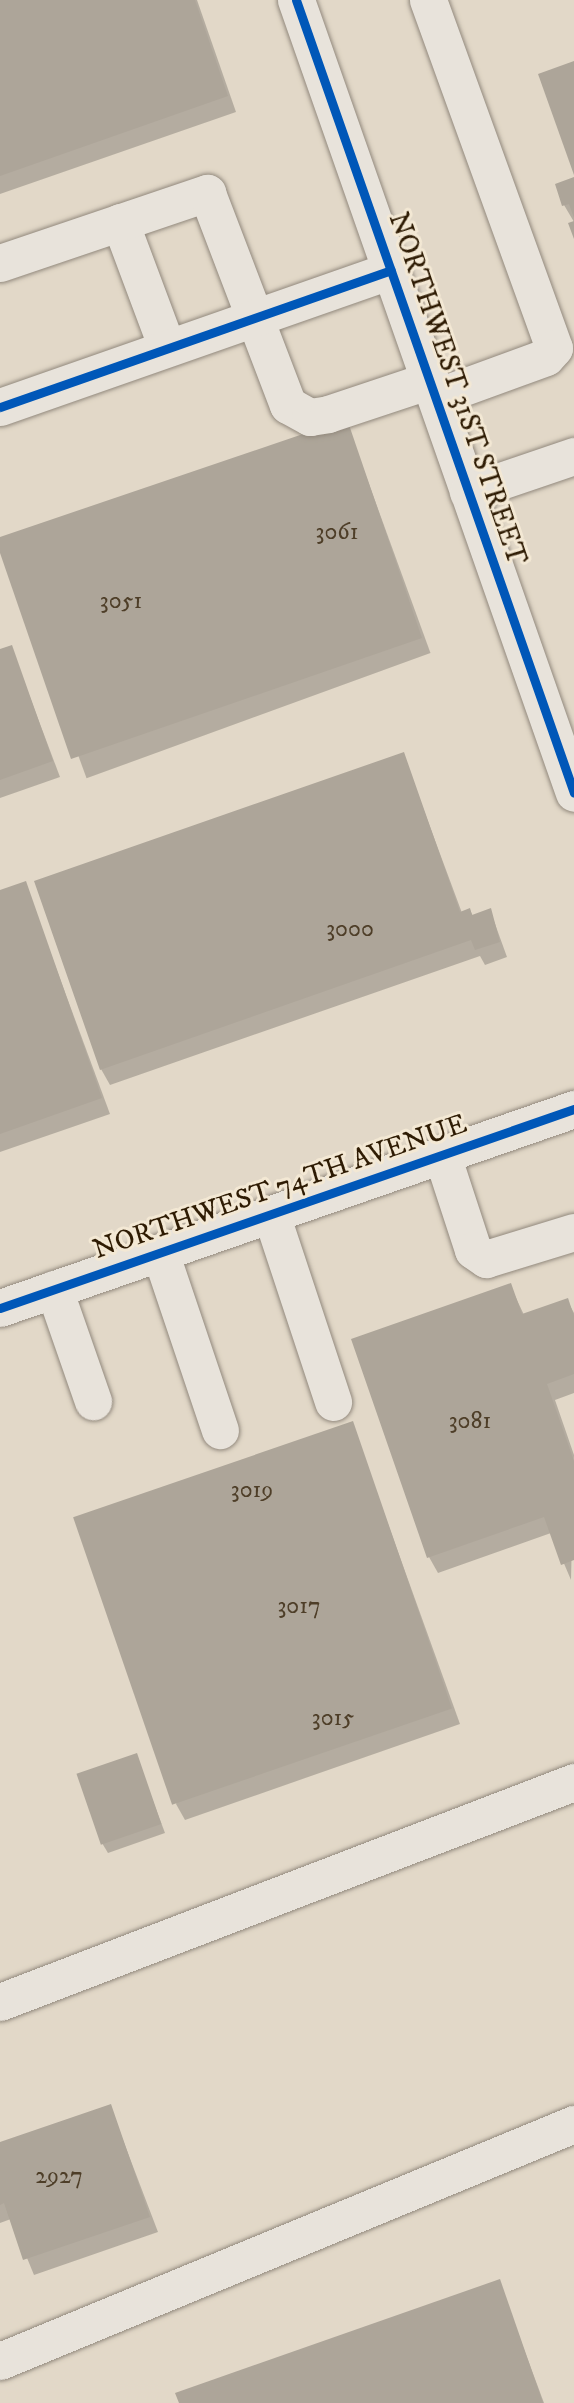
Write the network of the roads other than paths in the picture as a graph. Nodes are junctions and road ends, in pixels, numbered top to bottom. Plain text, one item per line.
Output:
1 (428, 0) edge
2 (298, 1) edge
3 (120, 222) junction
4 (0, 263) edge
5 (391, 270) junction
6 (255, 317) junction
7 (167, 348) junction
8 (433, 388) junction
9 (0, 407) edge
10 (574, 456) edge
11 (468, 492) junction
12 (574, 793) edge
13 (574, 1109) edge
14 (442, 1154) junction
15 (271, 1214) junction
16 (574, 1232) edge
17 (160, 1252) junction
18 (54, 1289) junction
19 (0, 1308) edge
20 (93, 1401) dead end
21 (333, 1402) dead end
22 (220, 1430) dead end
23 (574, 1782) edge
24 (0, 2002) edge
25 (574, 2124) edge
26 (0, 2361) edge

1 - 8 street
2 - 5 street, NORTHWEST 31ST STREET
3 - 4 street
3 - 6 street
3 - 7 street
5 - 6 street
5 - 8 street, NORTHWEST 31ST STREET
6 - 7 street
6 - 8 street
7 - 9 street
8 - 11 street, NORTHWEST 31ST STREET
10 - 11 street
11 - 12 street, NORTHWEST 31ST STREET
13 - 14 street, NORTHWEST 74TH AVENUE
14 - 15 street, NORTHWEST 74TH AVENUE
14 - 16 street
15 - 17 street, NORTHWEST 74TH AVENUE
15 - 21 street
17 - 18 street, NORTHWEST 74TH AVENUE
17 - 22 street
18 - 19 street, NORTHWEST 74TH AVENUE
18 - 20 street
23 - 24 street
25 - 26 street

